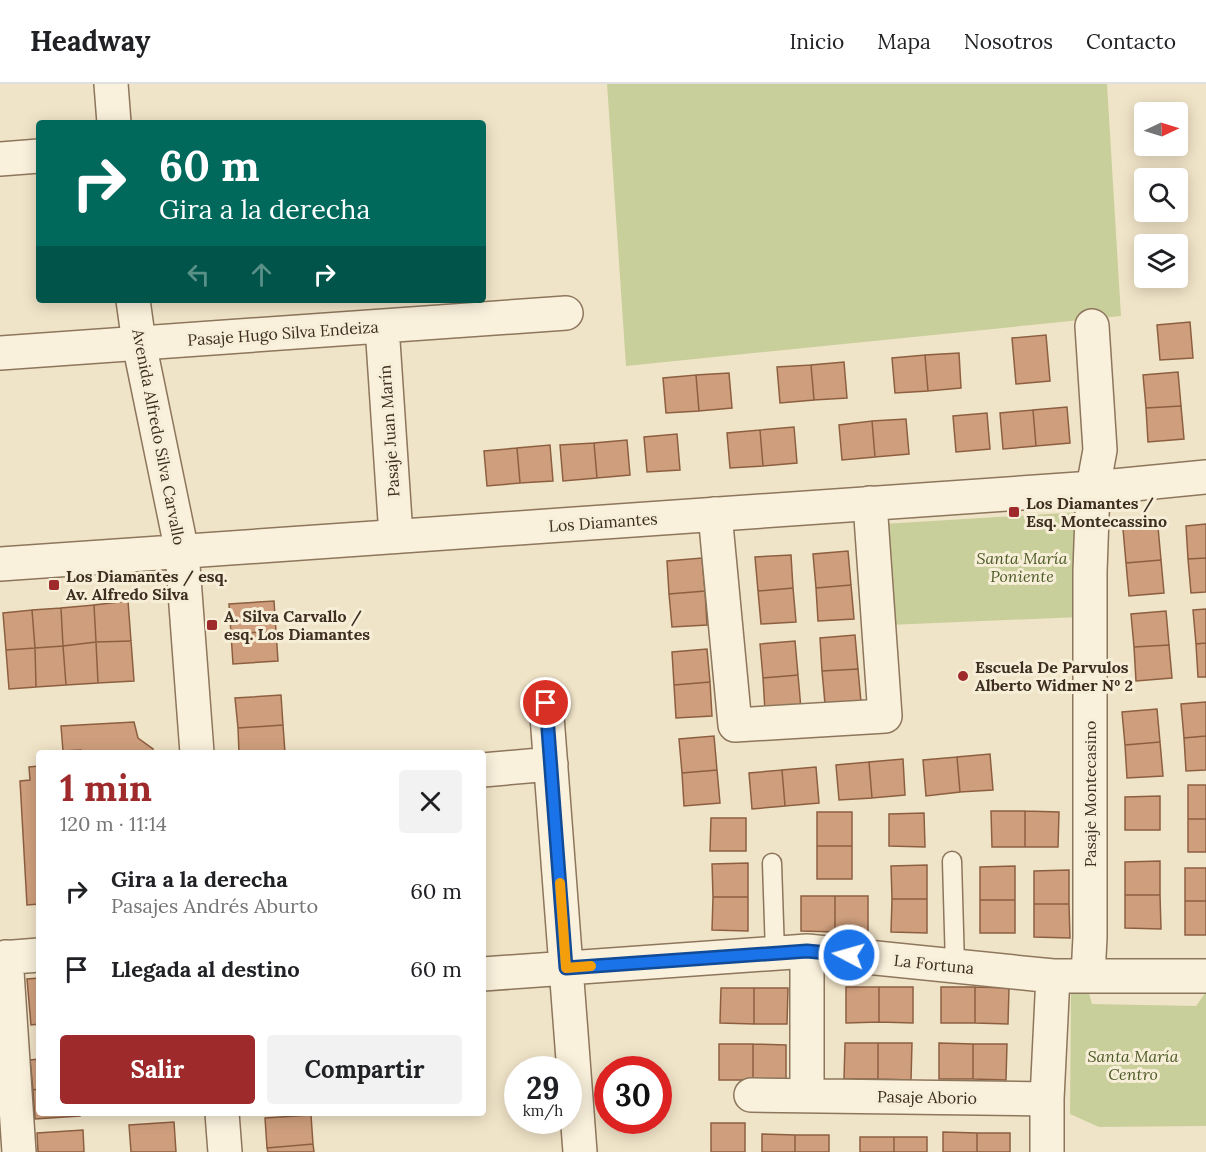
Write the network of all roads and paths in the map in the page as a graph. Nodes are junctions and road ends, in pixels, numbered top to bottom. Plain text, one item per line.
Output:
1 (111, 84) edge
2 (114, 120) edge
3 (36, 156) edge
4 (0, 159) edge
5 (133, 303) edge
6 (566, 313) dead end
7 (381, 326) junction
8 (1092, 326) dead end
9 (139, 343) junction
10 (0, 353) edge
11 (1206, 477) edge
12 (1093, 488) junction
13 (870, 503) junction
14 (715, 514) junction
15 (396, 537) junction
16 (182, 552) junction
17 (0, 564) edge
18 (546, 703) dead end
19 (197, 750) edge
20 (551, 764) junction
21 (486, 770) edge
22 (952, 861) dead end
23 (772, 863) dead end
24 (807, 951) junction
25 (775, 953) junction
26 (36, 955) edge
27 (3, 958) edge
28 (955, 966) junction
29 (566, 968) junction
30 (486, 974) edge
31 (1053, 976) junction
32 (1088, 976) junction
33 (1206, 976) edge
34 (751, 1095) dead end
35 (807, 1095) junction
36 (1047, 1100) junction
37 (222, 1116) edge
38 (19, 1152) edge
39 (225, 1152) edge
40 (580, 1152) edge
41 (1047, 1152) edge

1 - 2 street
3 - 4 street
5 - 9 street, Avenida Alfredo Silva Carvallo
6 - 7 street, Pasaje Hugo Silva Endeiza
7 - 9 street, Pasaje Hugo Silva Endeiza
7 - 15 street, Pasaje Juan Marín
8 - 12 street, Pasaje Montecasino
9 - 10 street, Pasaje Hugo Silva Endeiza
9 - 16 street, Avenida Alfredo Silva Carvallo
11 - 12 street, Los Diamantes
12 - 13 street, Los Diamantes
12 - 32 street, Pasaje Montecasino
13 - 14 street, Los Diamantes
13 - 14 street
14 - 15 street, Los Diamantes
15 - 16 street, Los Diamantes
16 - 17 street, Los Diamantes
16 - 19 street, Avenida Alfredo Silva Carvallo
18 - 20 street
20 - 21 street
20 - 29 street
22 - 28 lane
23 - 25 lane
24 - 25 street, La Fortuna
24 - 28 street, La Fortuna
24 - 35 street
25 - 29 street, La Fortuna
26 - 27 street
27 - 38 street
28 - 31 street, La Fortuna
29 - 30 street, La Fortuna
29 - 40 street
31 - 32 street, La Fortuna
31 - 36 street
32 - 33 street, La Fortuna
34 - 35 street, Pasaje Aborio
35 - 36 street, Pasaje Aborio
36 - 41 street
37 - 39 street

